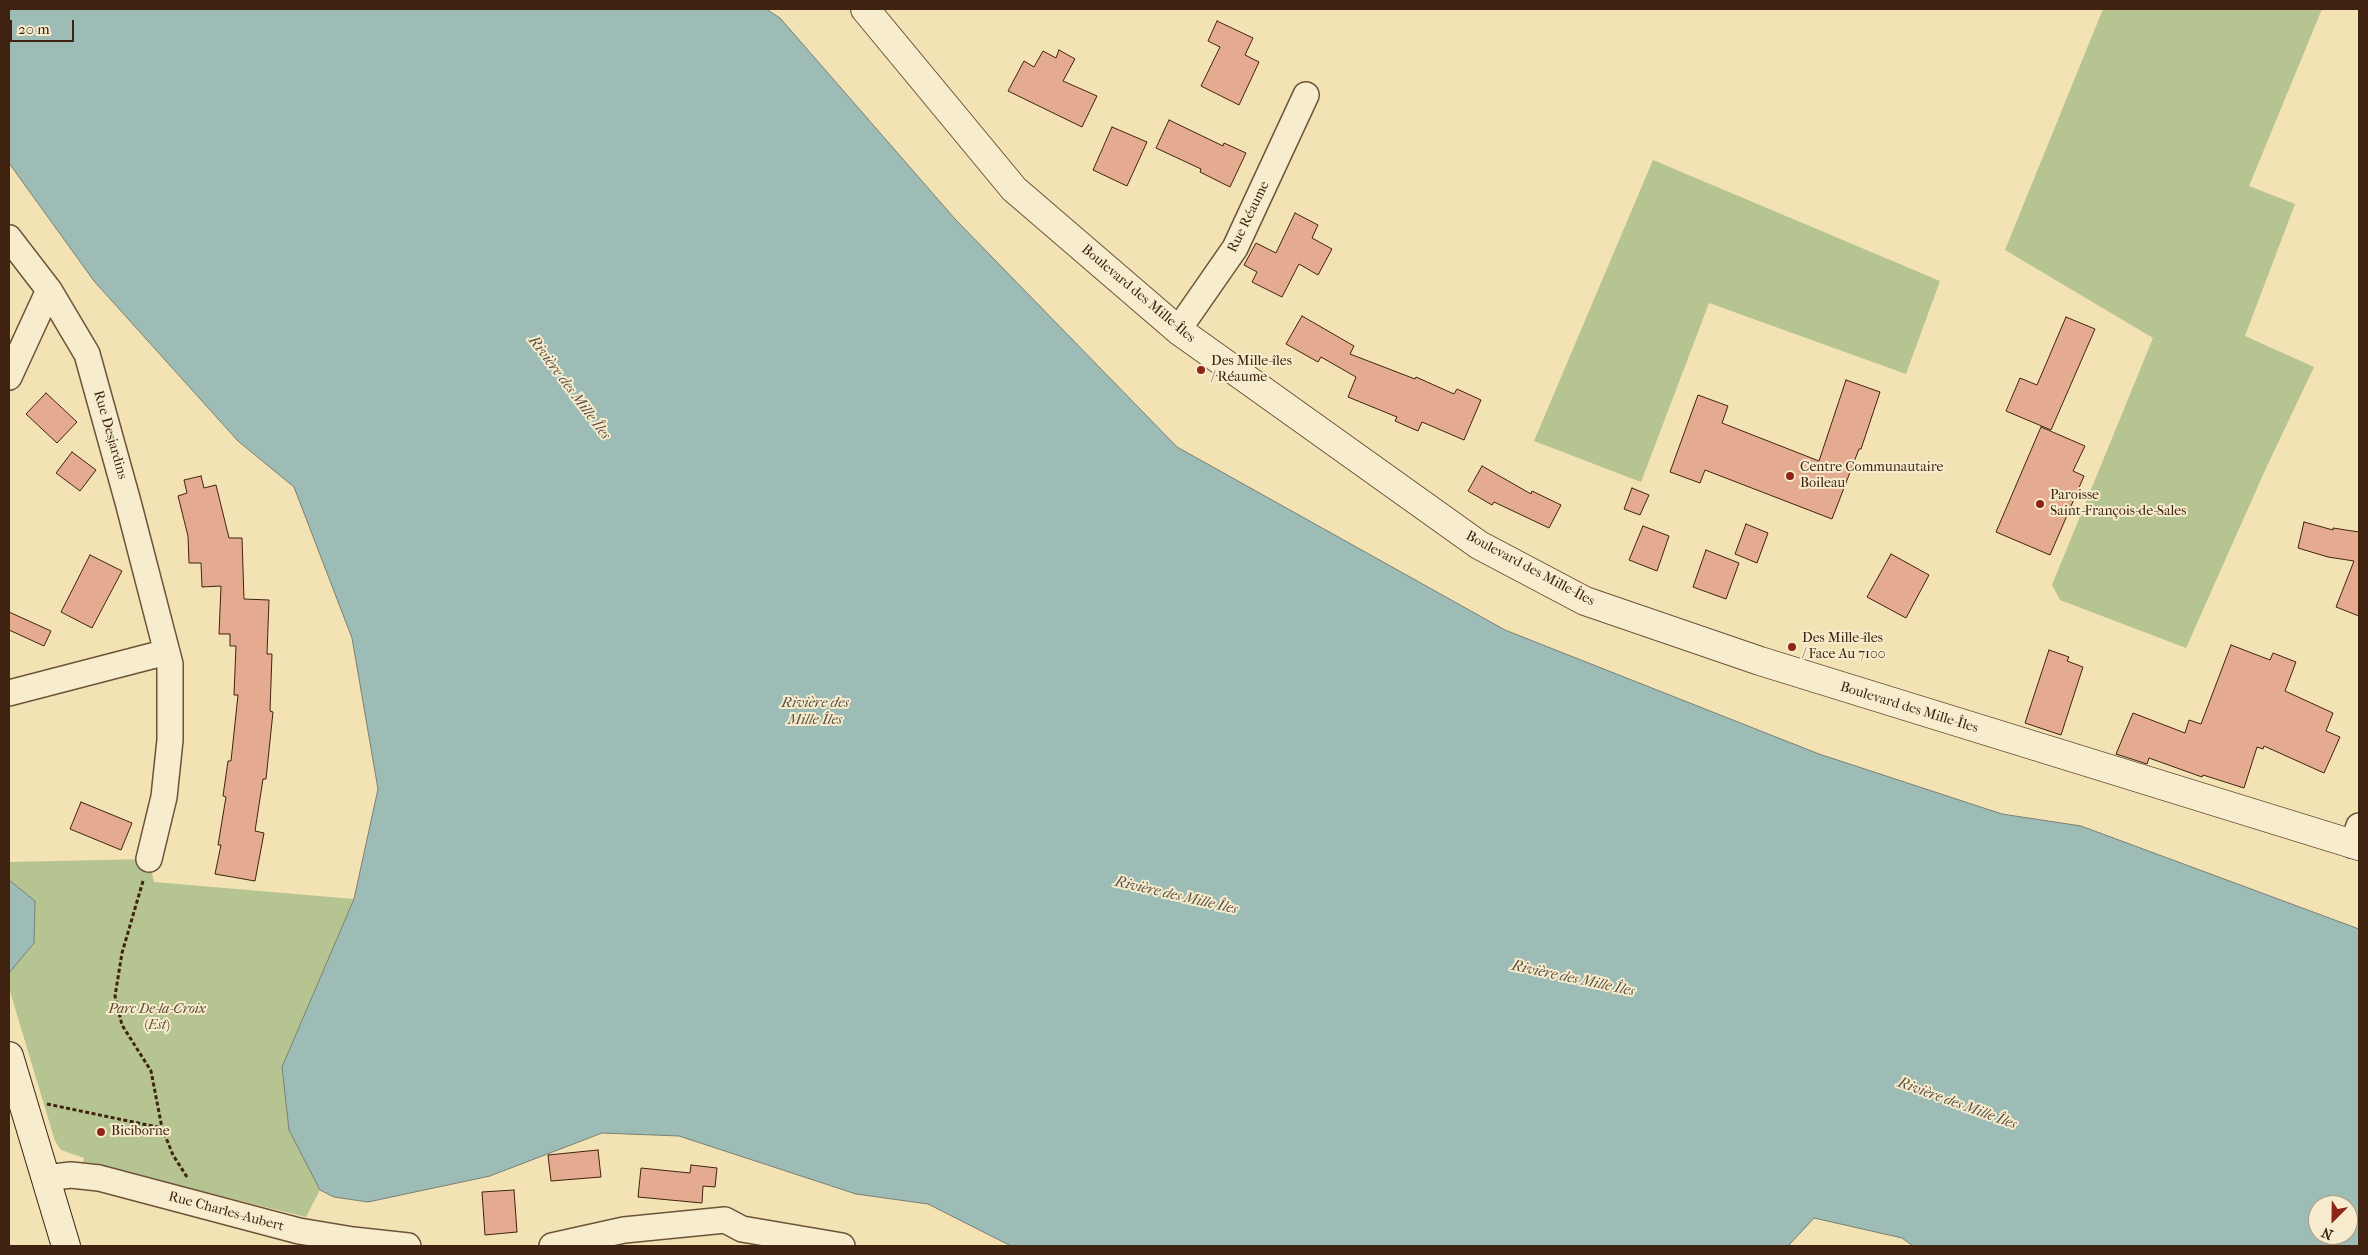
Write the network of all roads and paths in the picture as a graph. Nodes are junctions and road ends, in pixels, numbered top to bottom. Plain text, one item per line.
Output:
1 (866, 9) edge
2 (1306, 95) dead end
3 (9, 238) edge
4 (49, 290) junction
5 (1178, 330) junction
6 (9, 377) edge
7 (167, 652) junction
8 (9, 692) edge
9 (2357, 839) edge
10 (149, 859) joint
11 (9, 1056) edge
12 (23, 1097) edge
13 (162, 1128) junction
14 (45, 1178) junction
15 (204, 1206) junction
16 (66, 1246) edge
17 (408, 1246) edge
18 (552, 1246) edge
19 (842, 1246) edge

1 - 5 street, Boulevard des Mille-Îles
2 - 5 street, Rue Réaume
3 - 4 street, Rue Desjardins
4 - 6 street
4 - 7 street, Rue Desjardins
5 - 9 street, Boulevard des Mille-Îles
7 - 8 street
7 - 10 street, Rue Desjardins
10 - 13 path
11 - 12 street
12 - 13 path
12 - 14 street
13 - 15 path
14 - 15 street, Rue Charles-Aubert
14 - 16 street
15 - 17 street, Rue Charles-Aubert
18 - 19 street

